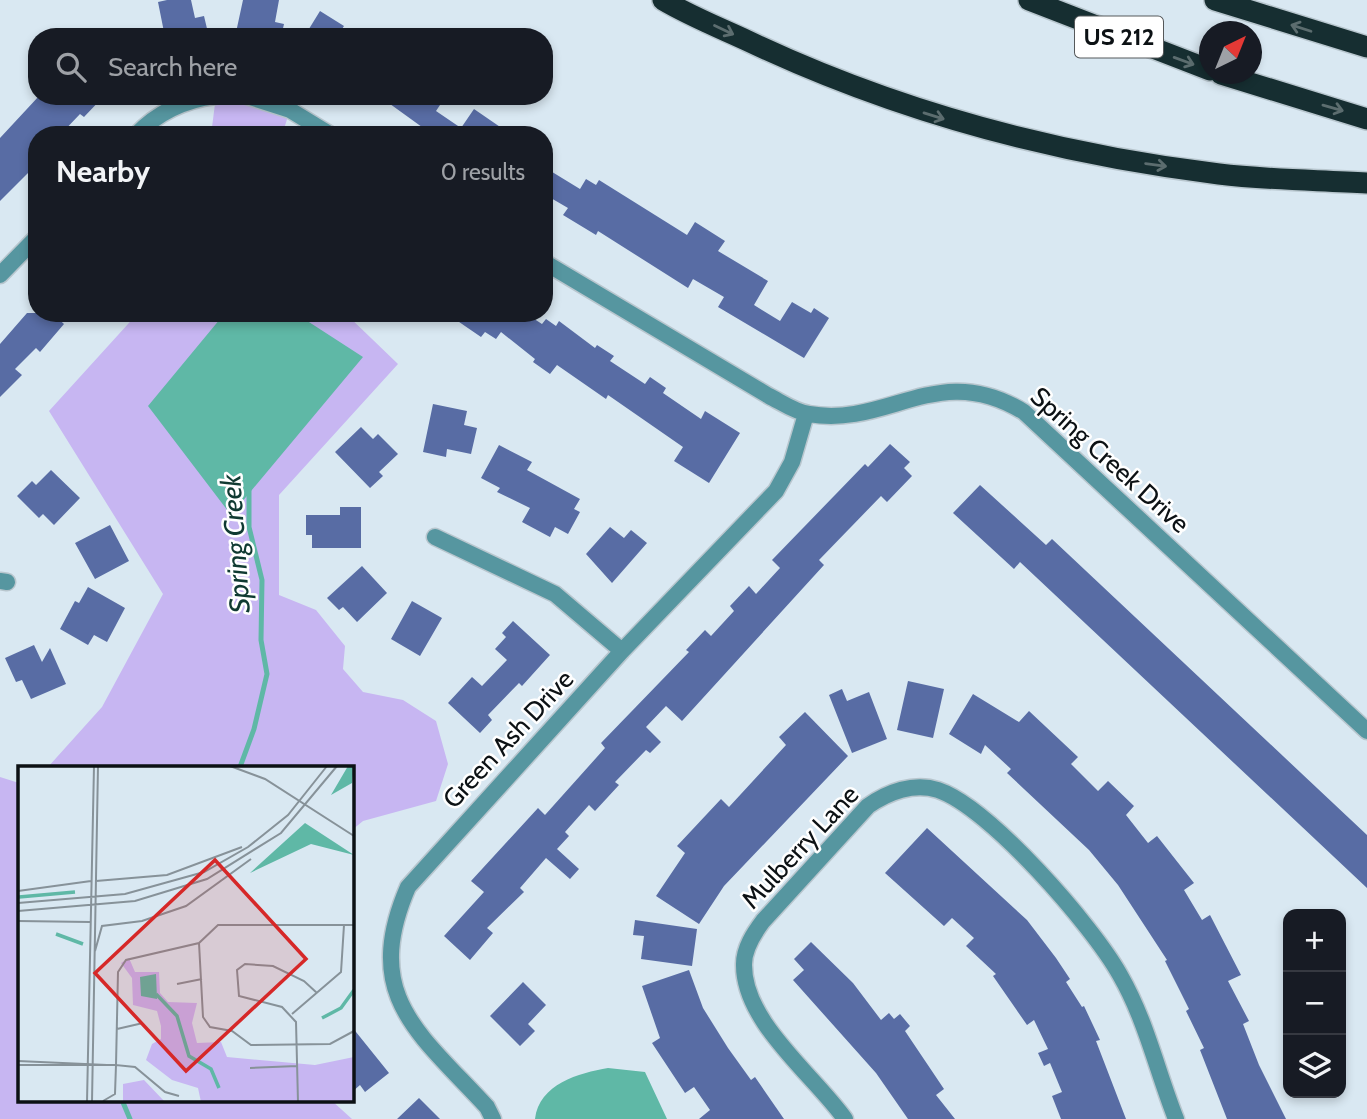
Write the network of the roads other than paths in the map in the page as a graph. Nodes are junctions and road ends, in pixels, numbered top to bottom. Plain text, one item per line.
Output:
1 (663, 0) edge
2 (1029, 0) edge
3 (1215, 0) edge
4 (1367, 47) edge
5 (1199, 66) edge
6 (1254, 84) edge
7 (178, 105) edge
8 (275, 105) edge
9 (1367, 118) edge
10 (146, 126) edge
11 (316, 126) edge
12 (1367, 183) edge
13 (28, 246) edge
14 (553, 267) edge
15 (0, 275) edge
16 (806, 414) junction
17 (435, 537) dead end
18 (622, 652) junction
19 (1367, 731) edge
20 (493, 1119) edge
21 (845, 1119) edge
22 (1176, 1119) edge

1 -> 12 highway
2 -> 5 highway, US 212
4 -> 3 highway
6 -> 9 highway
7 - 10 street
8 - 11 street
13 - 15 street
14 - 16 street, Spring Creek Drive
16 - 18 street, Green Ash Drive
16 - 19 street, Spring Creek Drive
17 - 18 street
18 - 20 street, Green Ash Drive
21 - 22 street, Mulberry Lane

